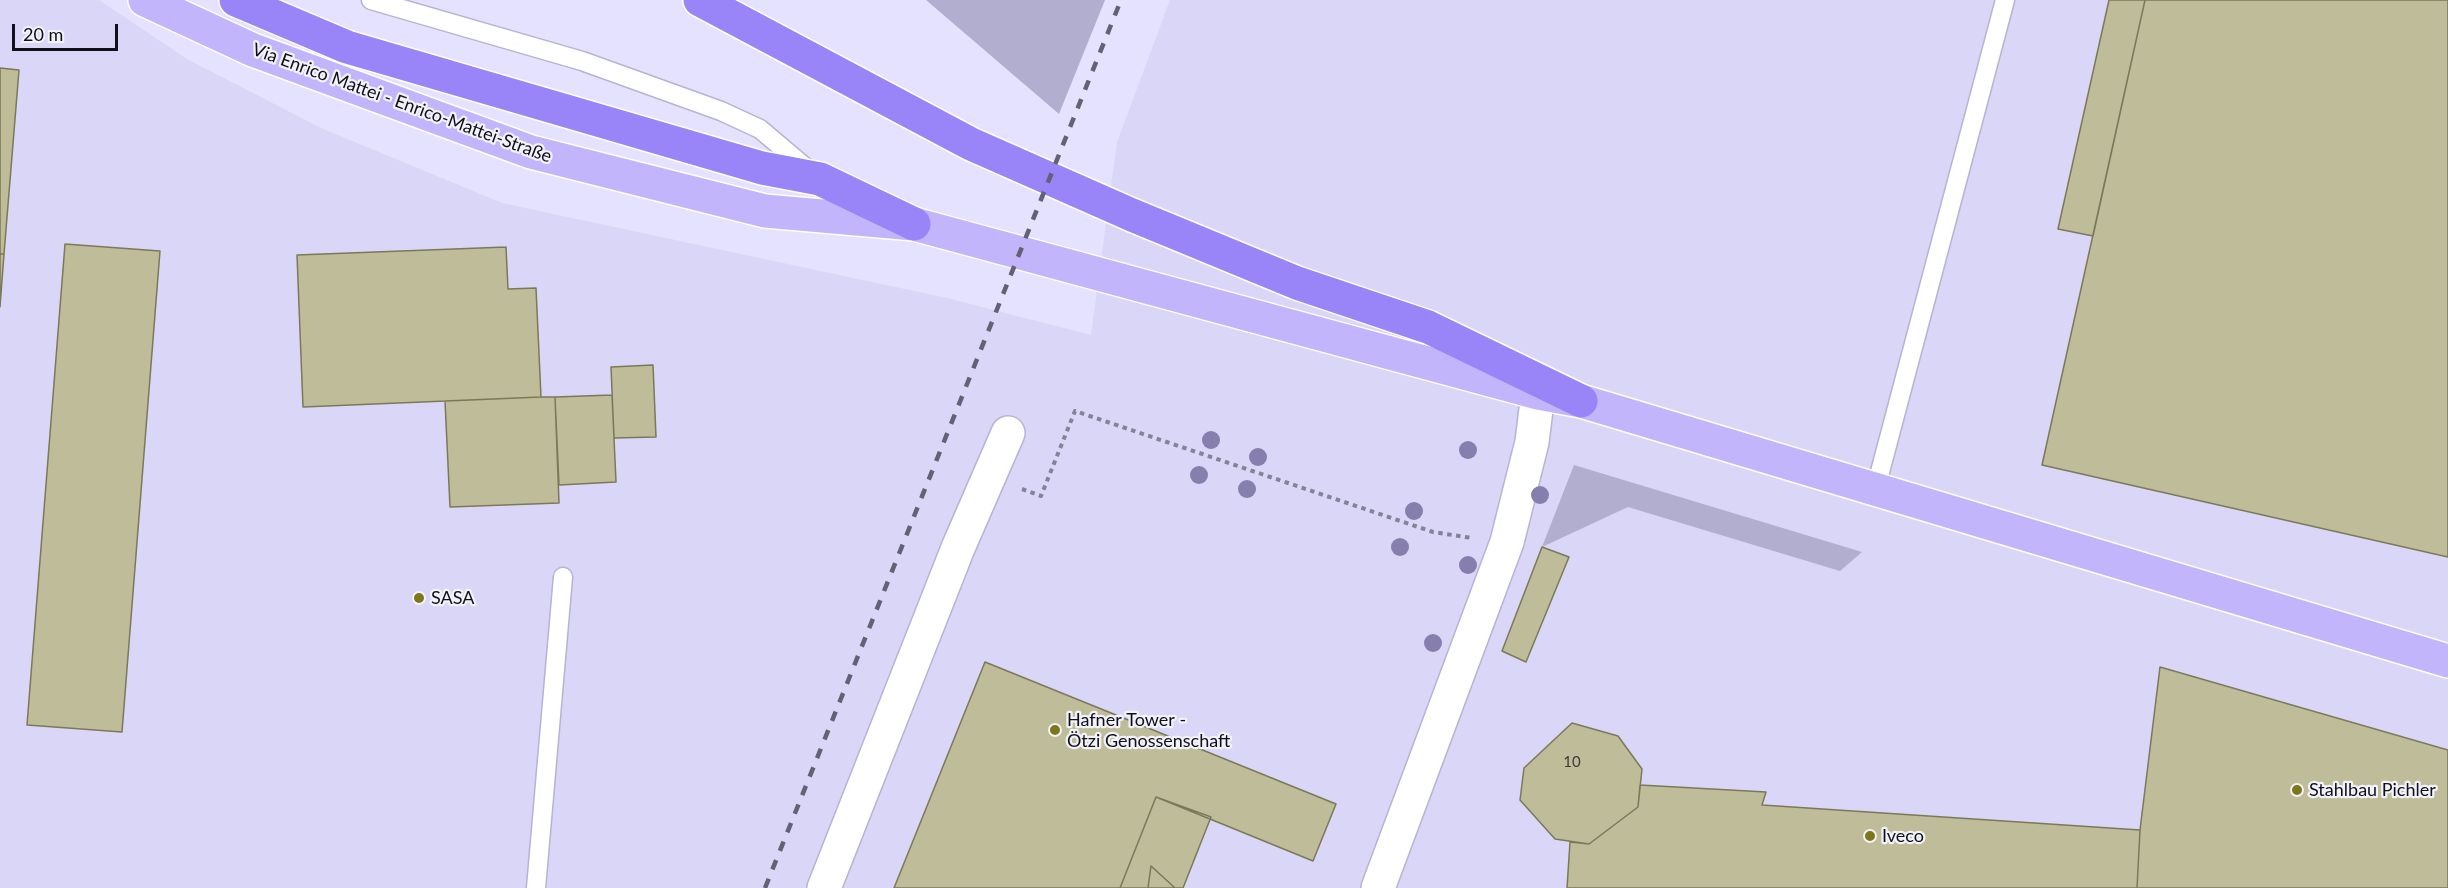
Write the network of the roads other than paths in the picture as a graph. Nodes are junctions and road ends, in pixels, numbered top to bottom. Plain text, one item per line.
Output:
1 (145, 0) edge
2 (236, 0) edge
3 (371, 0) edge
4 (700, 0) edge
5 (2005, 0) edge
6 (820, 179) junction
7 (914, 224) junction
8 (1538, 393) junction
9 (1581, 401) junction
10 (1008, 434) dead end
11 (1876, 487) junction
12 (563, 577) dead end
13 (2448, 661) edge
14 (536, 888) edge
15 (824, 888) edge
16 (1378, 888) edge

1 - 7 main road, Via Enrico Mattei - Enrico-Mattei-Straße
2 - 6 highway
3 - 6 lane
4 - 9 highway
5 - 11 lane
6 - 7 highway
7 - 8 main road, Via Enrico Mattei - Enrico-Mattei-Straße
8 - 9 main road, Via Enrico Mattei - Enrico-Mattei-Straße
8 - 16 street
9 - 11 main road, Via Enrico Mattei - Enrico-Mattei-Straße
10 - 15 street
11 - 13 main road, Via Enrico Mattei - Enrico-Mattei-Straße
12 - 14 lane

